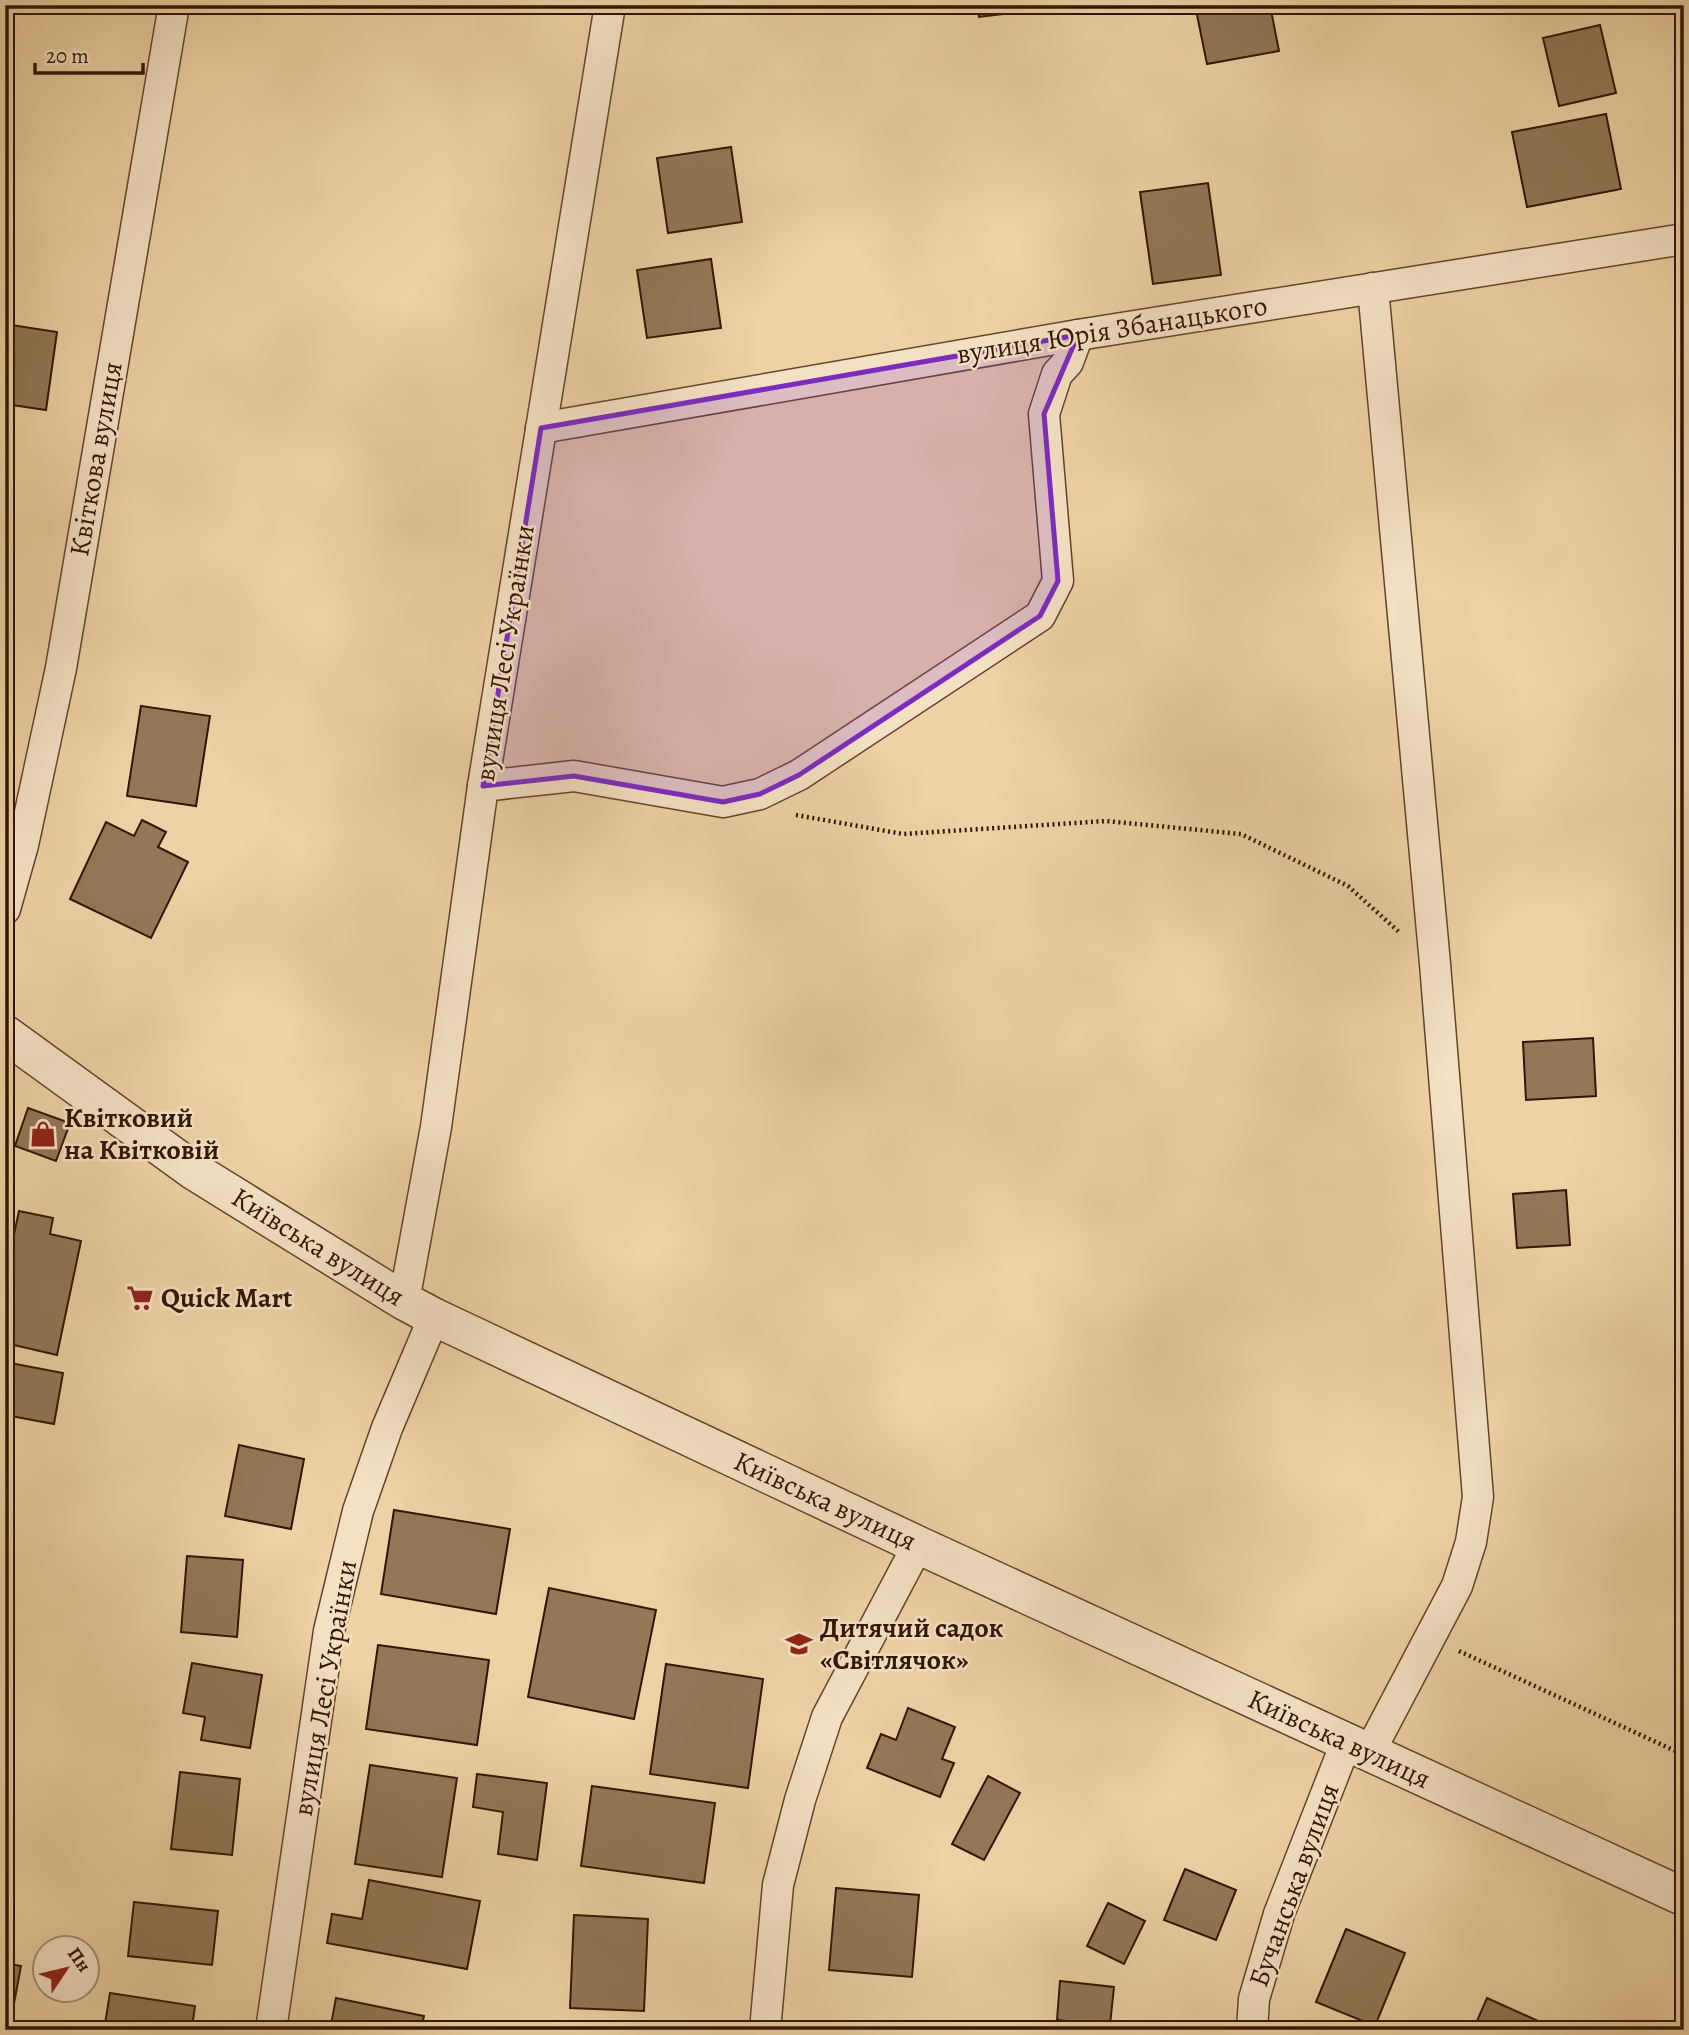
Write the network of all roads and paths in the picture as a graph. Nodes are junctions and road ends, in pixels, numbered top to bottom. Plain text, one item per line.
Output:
1 (174, 5) edge
2 (610, 5) edge
3 (1684, 239) edge
4 (1373, 288) junction
5 (1078, 335) junction
6 (541, 428) junction
7 (483, 786) junction
8 (787, 813) dead end
9 (5, 909) edge
10 (1435, 964) junction
11 (5, 1034) edge
12 (419, 1309) junction
13 (918, 1545) junction
14 (1430, 1637) junction
15 (1357, 1748) junction
16 (1684, 1755) edge
17 (1684, 1897) edge
18 (271, 2030) edge
19 (765, 2030) edge
20 (1252, 2030) edge

1 - 9 street, Квіткова вулиця
2 - 6 street, вулиця Лесі Українки
3 - 4 street, вулиця Юрія Збанацького
4 - 5 street, вулиця Юрія Збанацького
4 - 10 street, Бучанська вулиця
5 - 6 street, вулиця Юрія Збанацького
5 - 7 street
6 - 7 street, вулиця Лесі Українки
7 - 12 street, вулиця Лесі Українки
8 - 10 path
10 - 14 street, Бучанська вулиця
11 - 12 street, Київська вулиця
12 - 13 street, Київська вулиця
12 - 18 street, вулиця Лесі Українки
13 - 15 street, Київська вулиця
13 - 19 street
14 - 15 street, Бучанська вулиця
14 - 16 path
15 - 17 street, Київська вулиця
15 - 20 street, Бучанська вулиця

